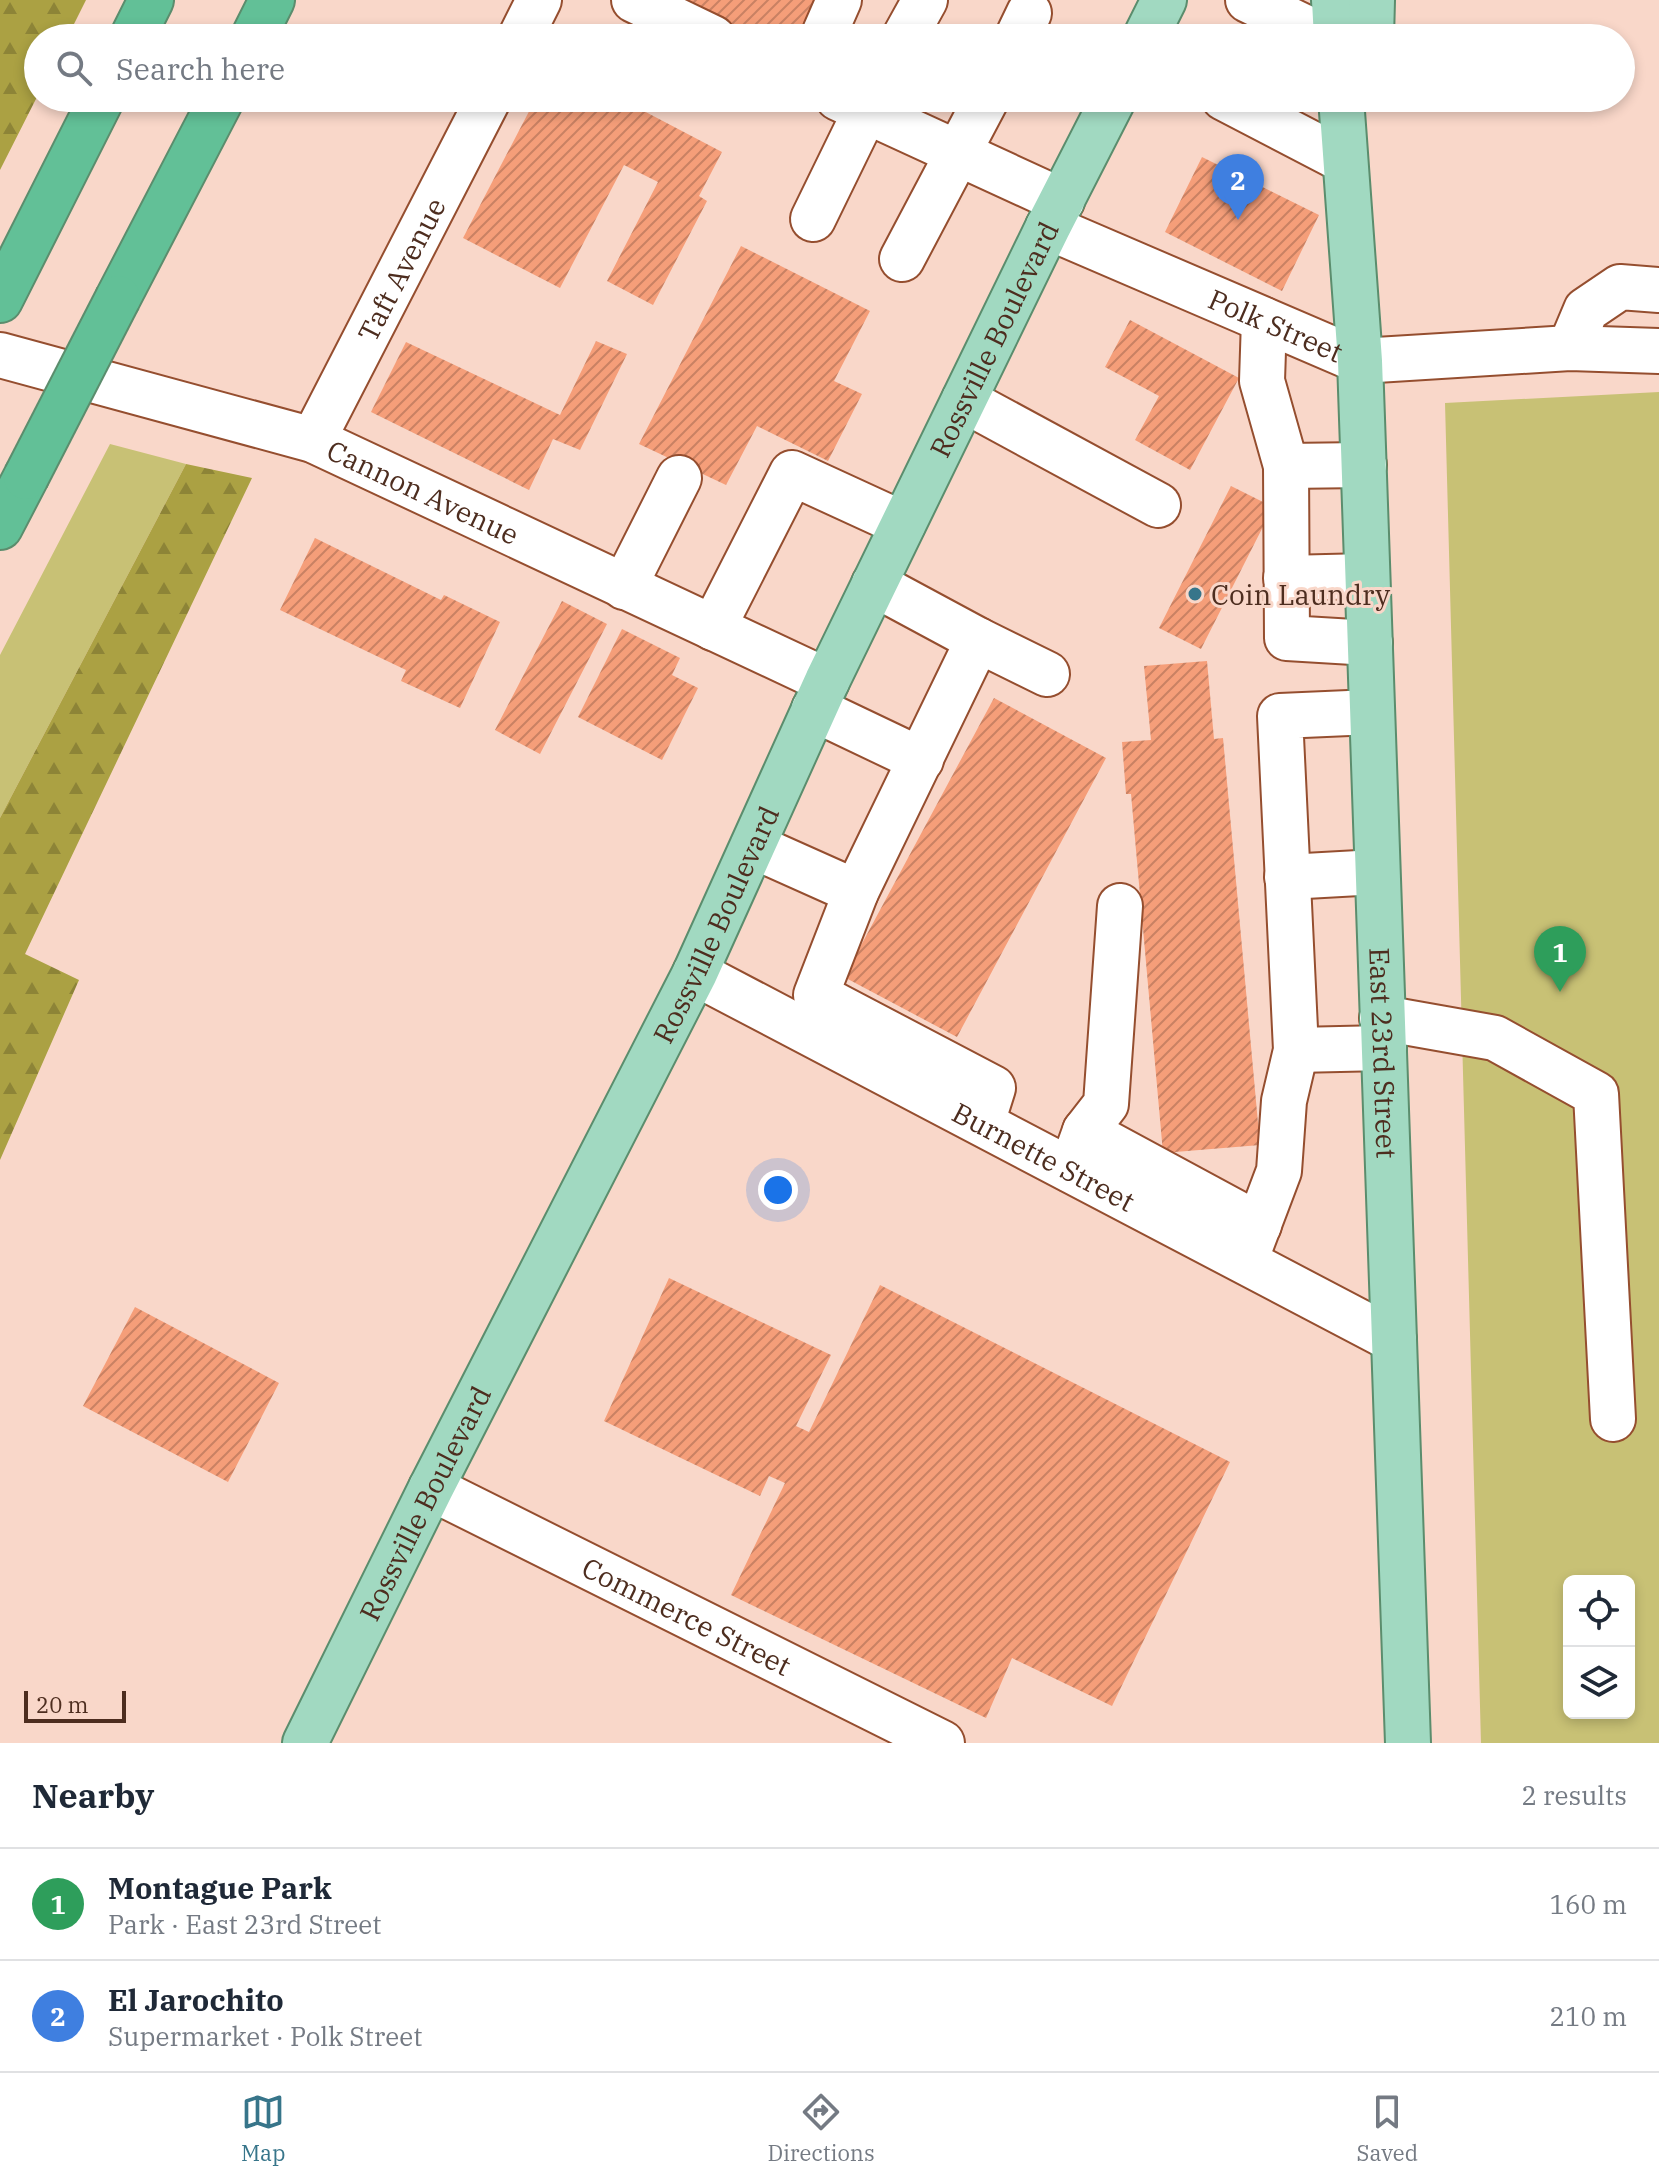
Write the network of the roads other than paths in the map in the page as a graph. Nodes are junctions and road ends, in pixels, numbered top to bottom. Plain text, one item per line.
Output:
1 (151, 0) edge
2 (272, 0) edge
3 (539, 0) edge
4 (634, 0) edge
5 (925, 0) edge
6 (1164, 0) edge
7 (1248, 0) edge
8 (1334, 0) edge
9 (1372, 0) edge
10 (139, 24) edge
11 (260, 24) edge
12 (527, 24) edge
13 (684, 24) edge
14 (912, 24) edge
15 (1152, 24) edge
16 (1298, 24) edge
17 (1335, 24) edge
18 (1371, 24) edge
19 (95, 112) edge
20 (215, 112) edge
21 (482, 112) edge
22 (854, 112) edge
23 (877, 112) edge
24 (980, 112) edge
25 (1107, 112) edge
26 (1251, 112) edge
27 (1342, 112) edge
28 (1369, 112) edge
29 (959, 155) junction
30 (1345, 161) junction
31 (1055, 214) junction
32 (813, 219) dead end
33 (902, 259) dead end
34 (1659, 290) edge
35 (0, 300) edge
36 (1264, 320) junction
37 (1570, 348) junction
38 (1659, 351) edge
39 (0, 355) edge
40 (1360, 361) junction
41 (964, 400) junction
42 (313, 440) junction
43 (1364, 465) junction
44 (1286, 466) junction
45 (679, 478) dead end
46 (1158, 505) dead end
47 (903, 524) junction
48 (0, 527) edge
49 (1367, 576) junction
50 (1286, 578) junction
51 (874, 584) junction
52 (624, 587) junction
53 (713, 628) junction
54 (978, 640) junction
55 (1370, 643) junction
56 (1047, 674) dead end
57 (821, 695) junction
58 (1372, 712) junction
59 (921, 760) junction
60 (753, 846) junction
61 (1377, 872) junction
62 (1287, 877) junction
63 (856, 892) junction
64 (1120, 906) dead end
65 (695, 973) junction
66 (809, 1012) junction
67 (1383, 1033) junction
68 (1296, 1050) junction
69 (1078, 1150) junction
70 (1252, 1243) junction
71 (1394, 1340) junction
72 (1613, 1419) dead end
73 (431, 1488) junction
74 (305, 1743) edge
75 (942, 1743) edge
76 (1408, 1743) edge

1 - 10 highway
2 - 11 highway
3 - 12 street
4 - 13 street
5 - 14 street
6 - 15 main road
7 - 16 street
8 - 17 main road
9 - 18 main road
19 - 35 highway
20 - 48 highway, bridge
21 - 42 street, Taft Avenue
22 - 32 street
23 - 29 street, Polk Street
24 - 29 street
25 - 31 main road, Rossville Boulevard
26 - 30 street
27 - 30 main road, East 23rd Street
28 - 40 main road, East 23rd Street
29 - 31 street, Polk Street
29 - 33 street
30 - 40 main road, East 23rd Street
31 - 36 street, Polk Street
31 - 41 main road, Rossville Boulevard
34 - 37 street
36 - 40 street, Polk Street
36 - 44 street
37 - 38 street, Polk Street
37 - 40 street, Polk Street
39 - 42 street, Cannon Avenue
40 - 43 main road, East 23rd Street
41 - 46 street
41 - 47 main road, Rossville Boulevard
42 - 52 street, Cannon Avenue
43 - 44 street
43 - 49 main road, East 23rd Street
44 - 50 street
45 - 52 street
47 - 51 main road, Rossville Boulevard
47 - 53 street
49 - 50 street
49 - 55 main road, East 23rd Street
50 - 55 street
51 - 54 street
51 - 57 main road, Rossville Boulevard
52 - 53 street, Cannon Avenue
53 - 57 street, Cannon Avenue
54 - 56 street
54 - 59 street
55 - 58 main road, East 23rd Street
57 - 59 street, Cannon Avenue
57 - 60 main road, Rossville Boulevard
58 - 61 main road, East 23rd Street
58 - 62 street
59 - 63 street
60 - 63 street
60 - 65 main road, Rossville Boulevard
61 - 62 street
61 - 67 main road, East 23rd Street
62 - 68 street
63 - 66 street
64 - 69 street
65 - 66 street, Burnette Street
65 - 73 main road, Rossville Boulevard
66 - 69 street, Burnette Street
67 - 68 street
67 - 71 main road, East 23rd Street
67 - 72 street
68 - 70 street
69 - 70 street, Burnette Street
70 - 71 street, Burnette Street
71 - 76 main road, East 23rd Street
73 - 74 main road, Rossville Boulevard
73 - 75 street, Commerce Street

